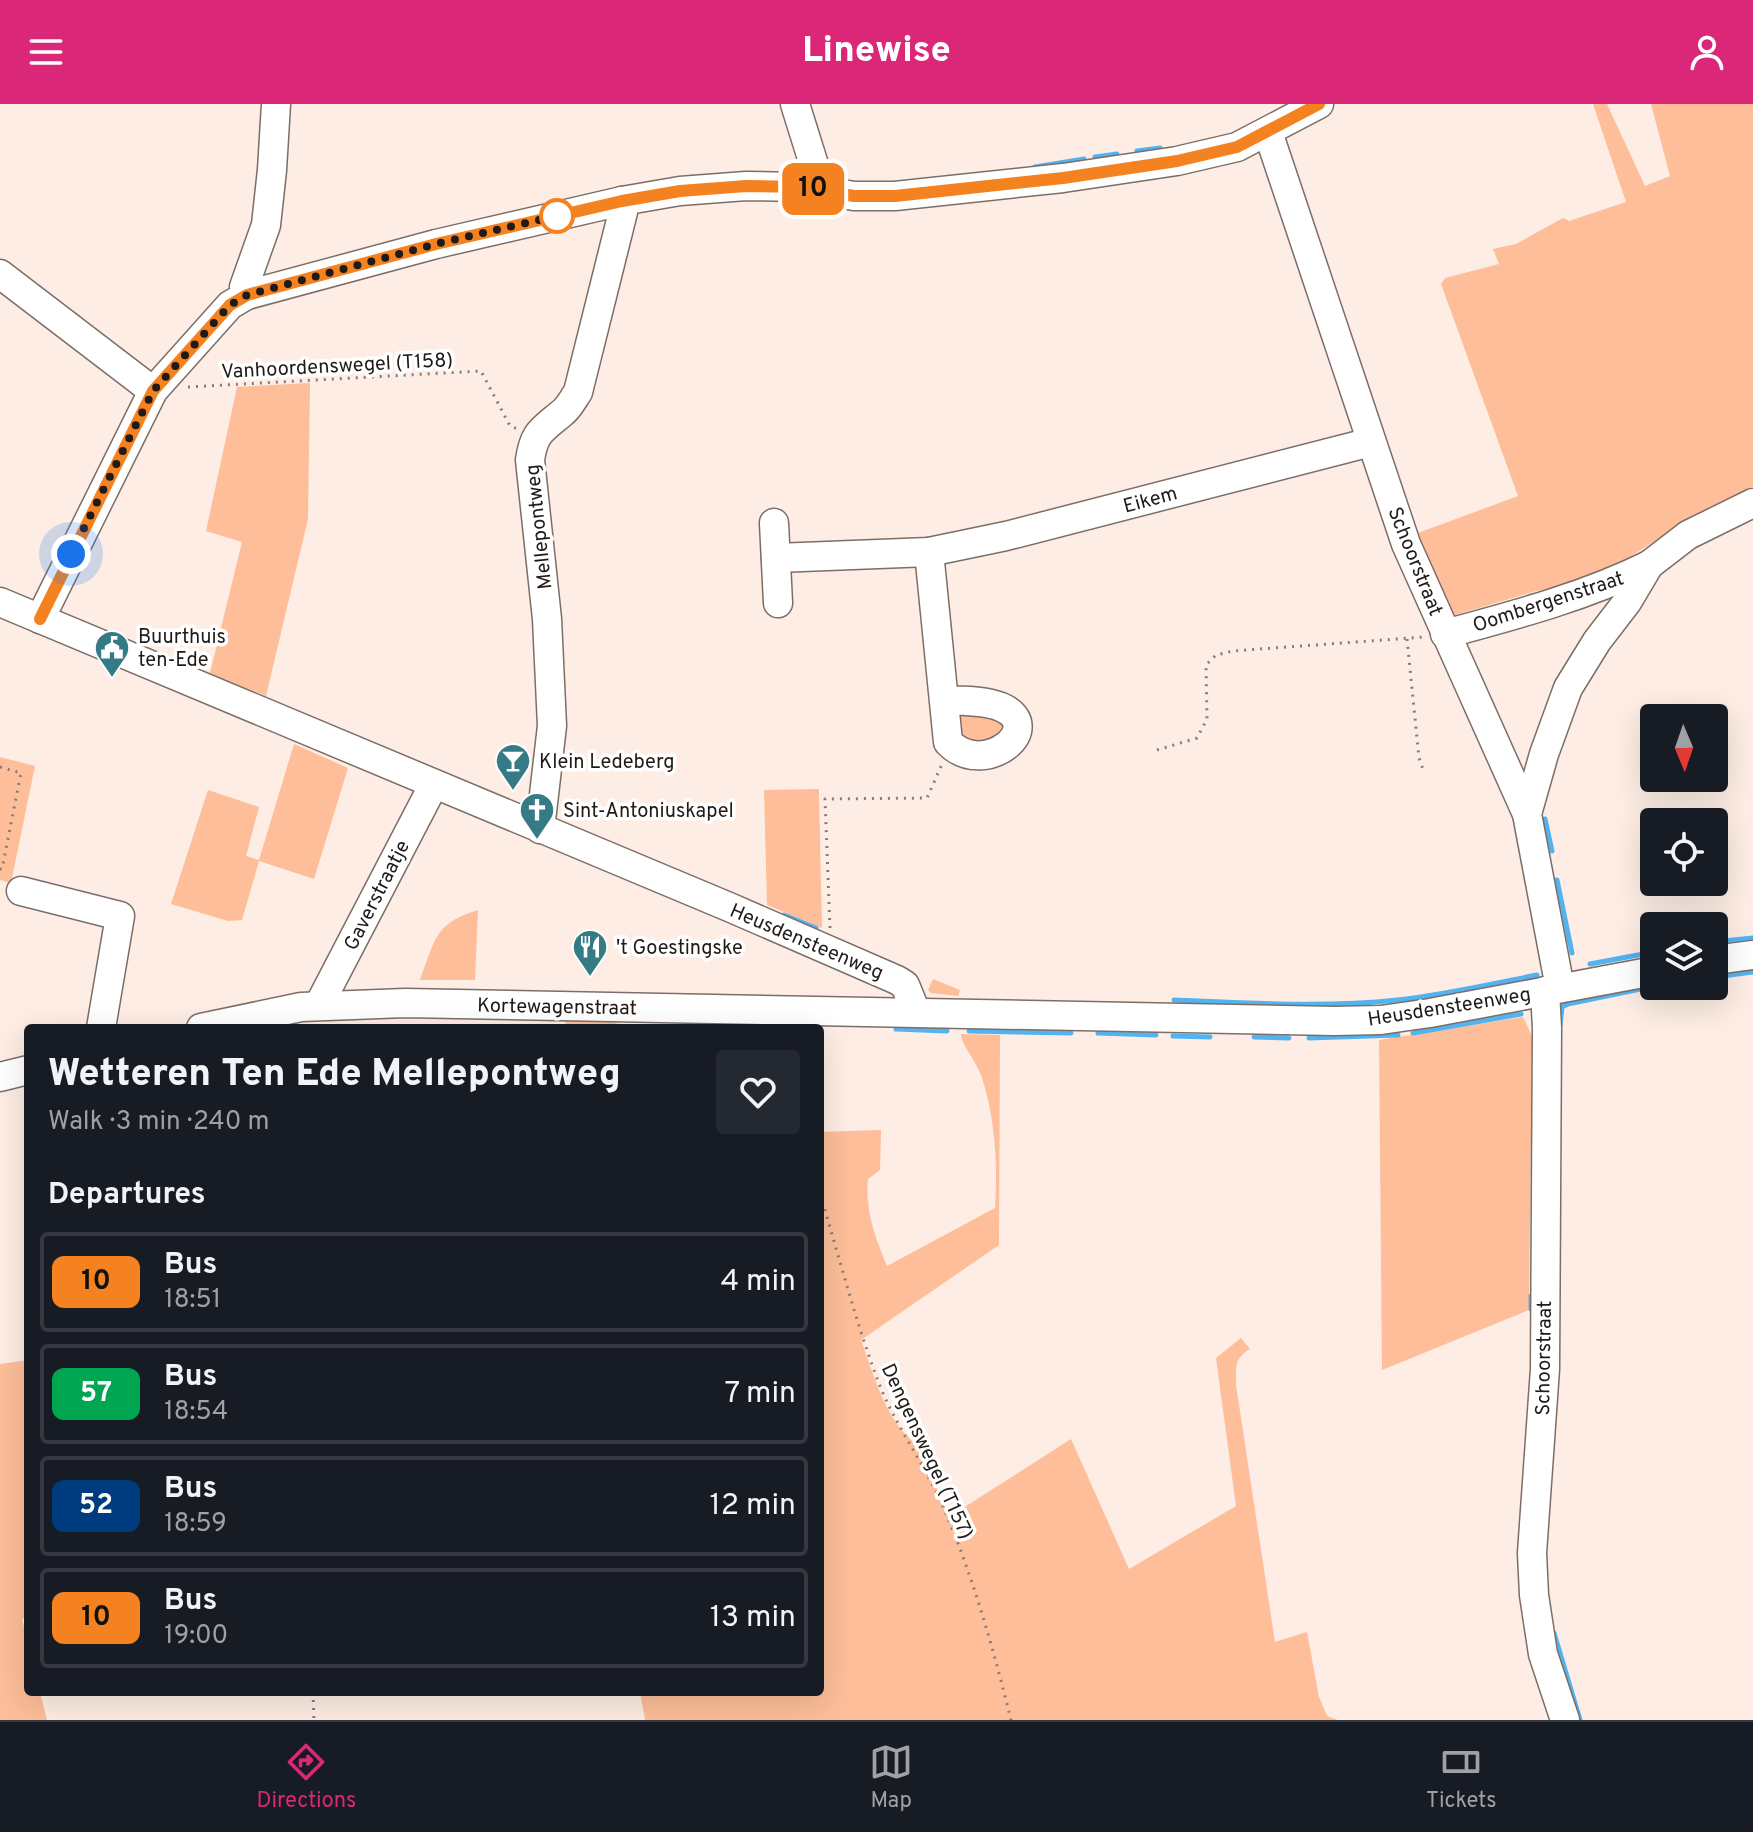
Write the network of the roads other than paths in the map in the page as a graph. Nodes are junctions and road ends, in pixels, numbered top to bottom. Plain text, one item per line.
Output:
1 (276, 104) edge
2 (795, 104) edge
3 (1319, 104) edge
4 (1268, 132) junction
5 (815, 189) junction
6 (622, 201) junction
7 (0, 274) edge
8 (247, 295) junction
9 (153, 391) junction
10 (1371, 442) junction
11 (1753, 503) edge
12 (774, 523) dead end
13 (929, 552) junction
14 (776, 558) junction
15 (1649, 565) junction
16 (0, 602) edge
17 (778, 603) dead end
18 (40, 619) junction
19 (1445, 634) junction
20 (944, 700) junction
21 (434, 784) junction
22 (1527, 814) junction
23 (540, 829) junction
24 (21, 891) dead end
25 (1753, 955) edge
26 (1728, 958) edge
27 (1640, 974) edge
28 (1553, 990) junction
29 (916, 1012) junction
30 (308, 1013) edge
31 (102, 1024) edge
32 (230, 1024) edge
33 (24, 1071) edge
34 (0, 1077) edge
35 (1565, 1720) edge

1 - 8 street
2 - 5 street
3 - 4 street
4 - 5 street
4 - 10 street, Schoorstraat
5 - 6 street
6 - 8 street
6 - 23 street, Mellepontweg
7 - 9 street
8 - 9 street
9 - 18 street
10 - 13 street, Eikem
10 - 19 street, Schoorstraat
11 - 15 street, Oombergenstraat
12 - 14 street
13 - 14 street, Eikem
13 - 20 street
14 - 17 street
15 - 19 street, Oombergenstraat
15 - 22 street, Oombergenstraat
16 - 18 street, Heusdensteenweg
18 - 21 street, Heusdensteenweg
19 - 22 street, Schoorstraat
20 - 20 street
21 - 23 street, Heusdensteenweg
21 - 30 street, Gaverstraatje
22 - 28 street, Schoorstraat
23 - 29 street, Heusdensteenweg
24 - 31 street
25 - 26 street
27 - 28 street, Heusdensteenweg
28 - 29 street, Heusdensteenweg
28 - 35 street, Schoorstraat
29 - 30 street, Kortewagenstraat
30 - 32 street, Kortewagenstraat
33 - 34 street

